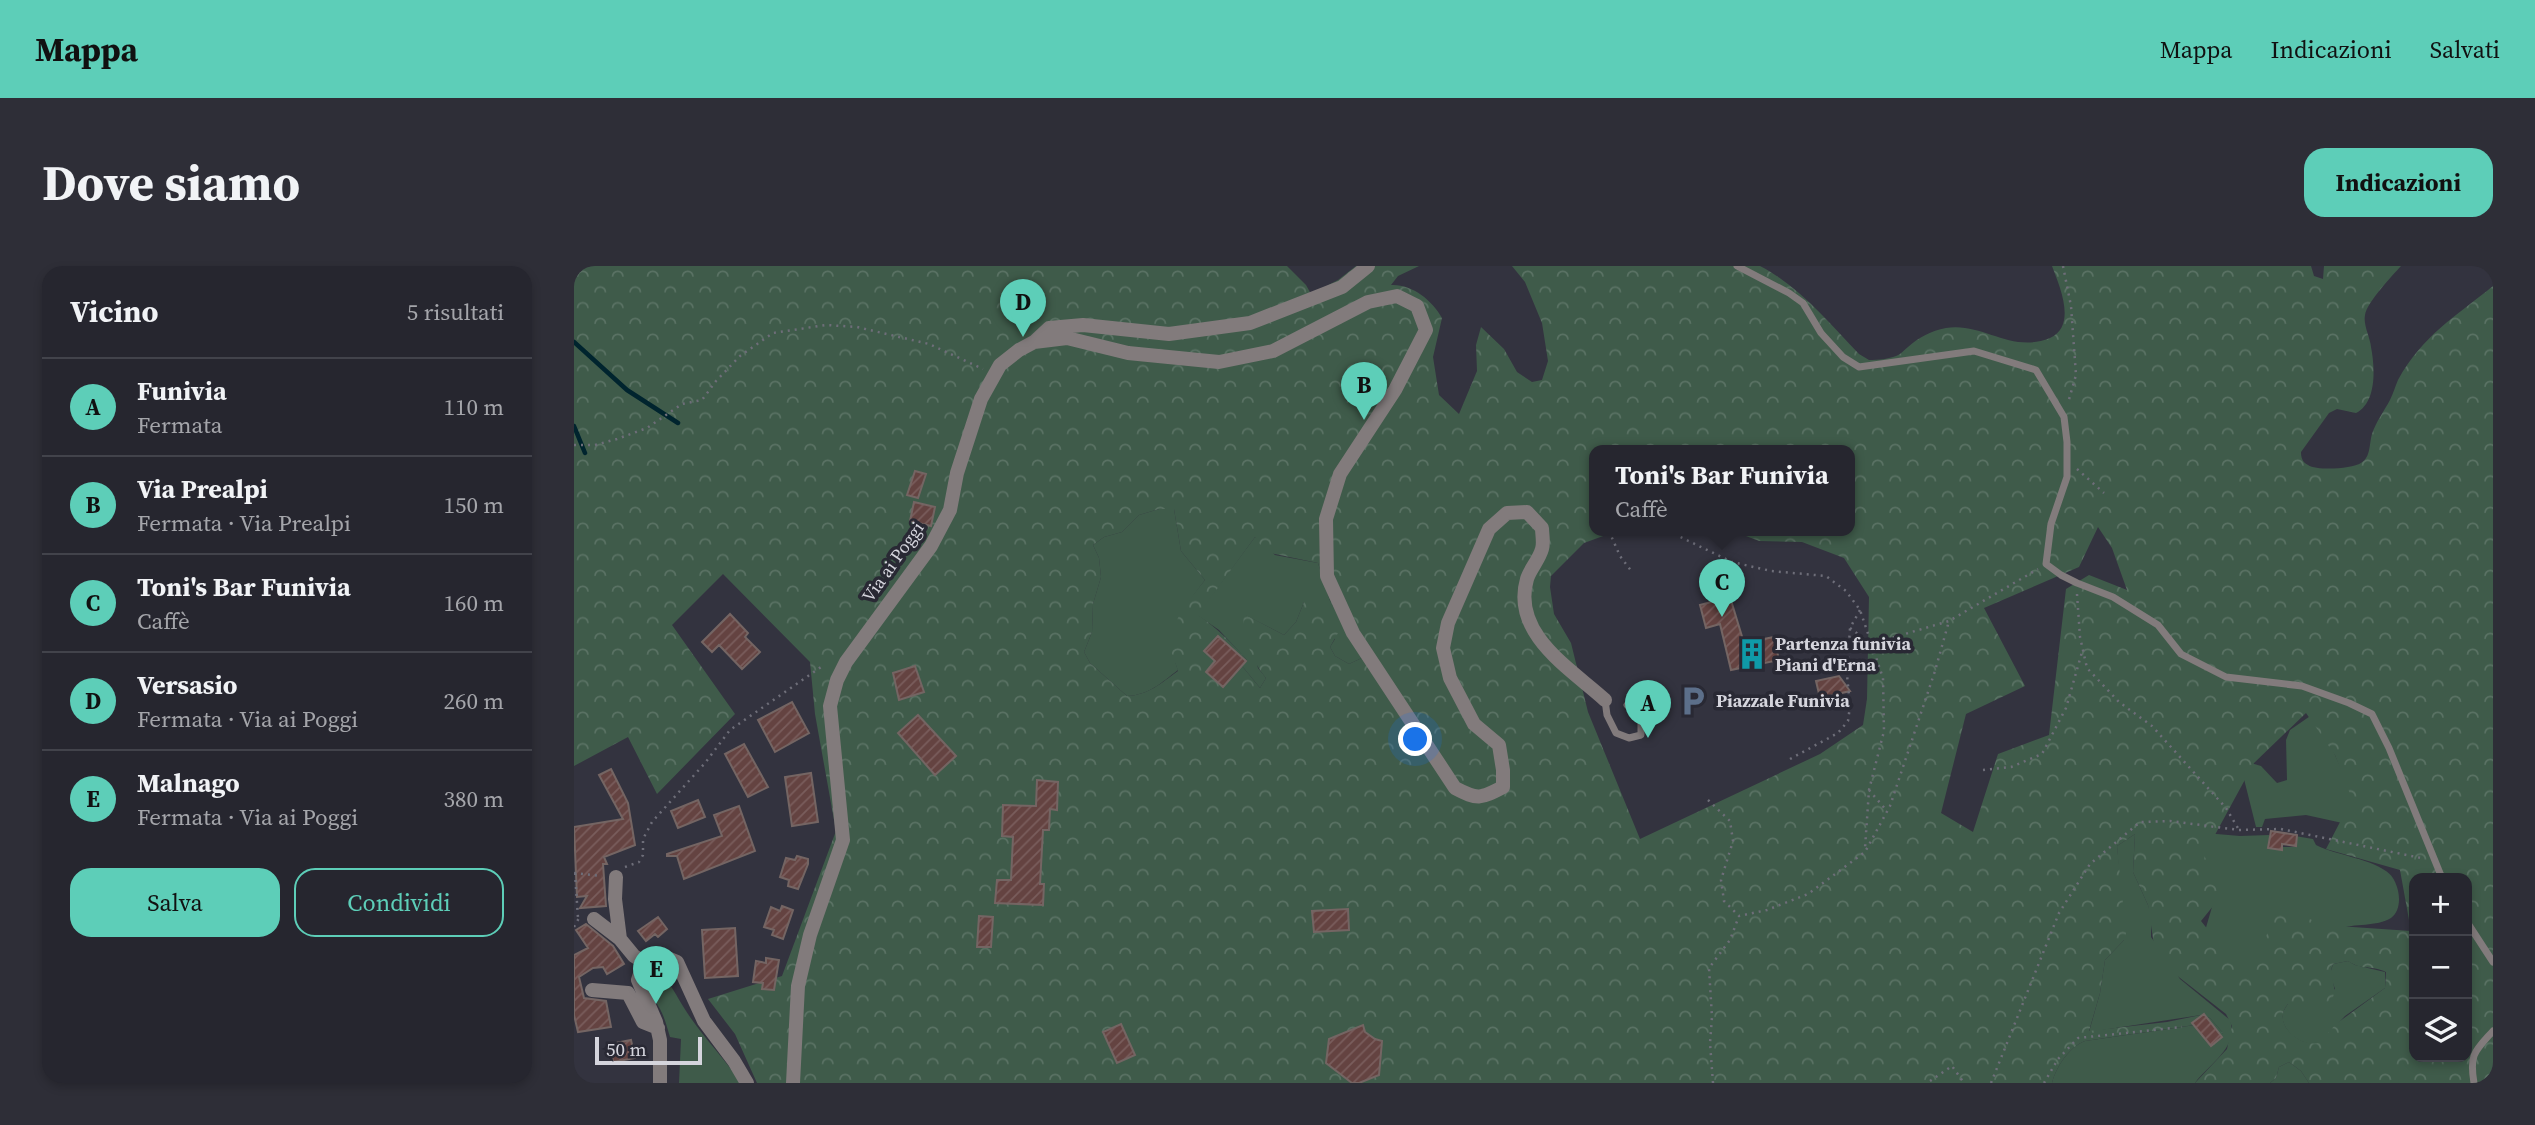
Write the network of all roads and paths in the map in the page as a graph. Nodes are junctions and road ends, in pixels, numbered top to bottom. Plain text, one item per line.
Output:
1 (1367, 266) edge
2 (1737, 266) edge
3 (2063, 266) edge
4 (1034, 342) junction
5 (997, 371) junction
6 (2064, 417) junction
7 (574, 444) edge
8 (2067, 460) junction
9 (2104, 493) dead end
10 (1610, 536) edge
11 (1678, 536) edge
12 (2046, 564) junction
13 (1632, 572) dead end
14 (2077, 583) junction
15 (1860, 610) junction
16 (1949, 621) junction
17 (1850, 628) junction
18 (1871, 643) junction
19 (2082, 650) junction
20 (824, 665) dead end
21 (1605, 700) joint
22 (1627, 705) dead end
23 (1790, 759) dead end
24 (1983, 770) dead end
25 (1868, 790) junction
26 (1708, 800) dead end
27 (1888, 813) junction
28 (2239, 830) junction
29 (1865, 852) junction
30 (2437, 867) junction
31 (574, 873) edge
32 (2440, 873) edge
33 (617, 877) junction
34 (1739, 916) junction
35 (578, 918) dead end
36 (594, 919) dead end
37 (2472, 930) edge
38 (620, 939) junction
39 (644, 962) junction
40 (2493, 962) edge
41 (592, 990) dead end
42 (2182, 1027) dead end
43 (657, 1028) junction
44 (2493, 1031) edge
45 (1930, 1081) dead end
46 (660, 1083) edge
47 (747, 1083) edge
48 (793, 1083) edge
49 (1713, 1083) edge
50 (1964, 1083) edge
51 (1990, 1083) edge
52 (2044, 1083) edge
53 (2474, 1083) edge

1 - 4 street, Via ai Poggi
2 - 6 lane
3 - 6 path
4 - 5 street, Via ai Poggi
4 - 21 street
5 - 7 path
5 - 48 street, Via ai Poggi
6 - 8 lane
8 - 9 path
8 - 12 lane
10 - 13 path
11 - 15 path
12 - 14 lane
12 - 16 path
14 - 19 path
14 - 30 lane
15 - 17 path
15 - 18 path
16 - 18 path
16 - 27 path
17 - 18 path
17 - 23 path
18 - 25 path
19 - 24 path
19 - 28 path
20 - 33 path
21 - 22 lane
25 - 27 path
25 - 29 path
26 - 34 path
27 - 29 path
28 - 30 path
28 - 51 path
29 - 34 path
30 - 32 lane
31 - 33 path
31 - 35 path
33 - 38 street
34 - 49 path
36 - 38 street
37 - 40 lane
38 - 39 street
39 - 43 street
39 - 47 street
41 - 43 street
42 - 52 path
43 - 46 street
44 - 53 lane
45 - 50 path

